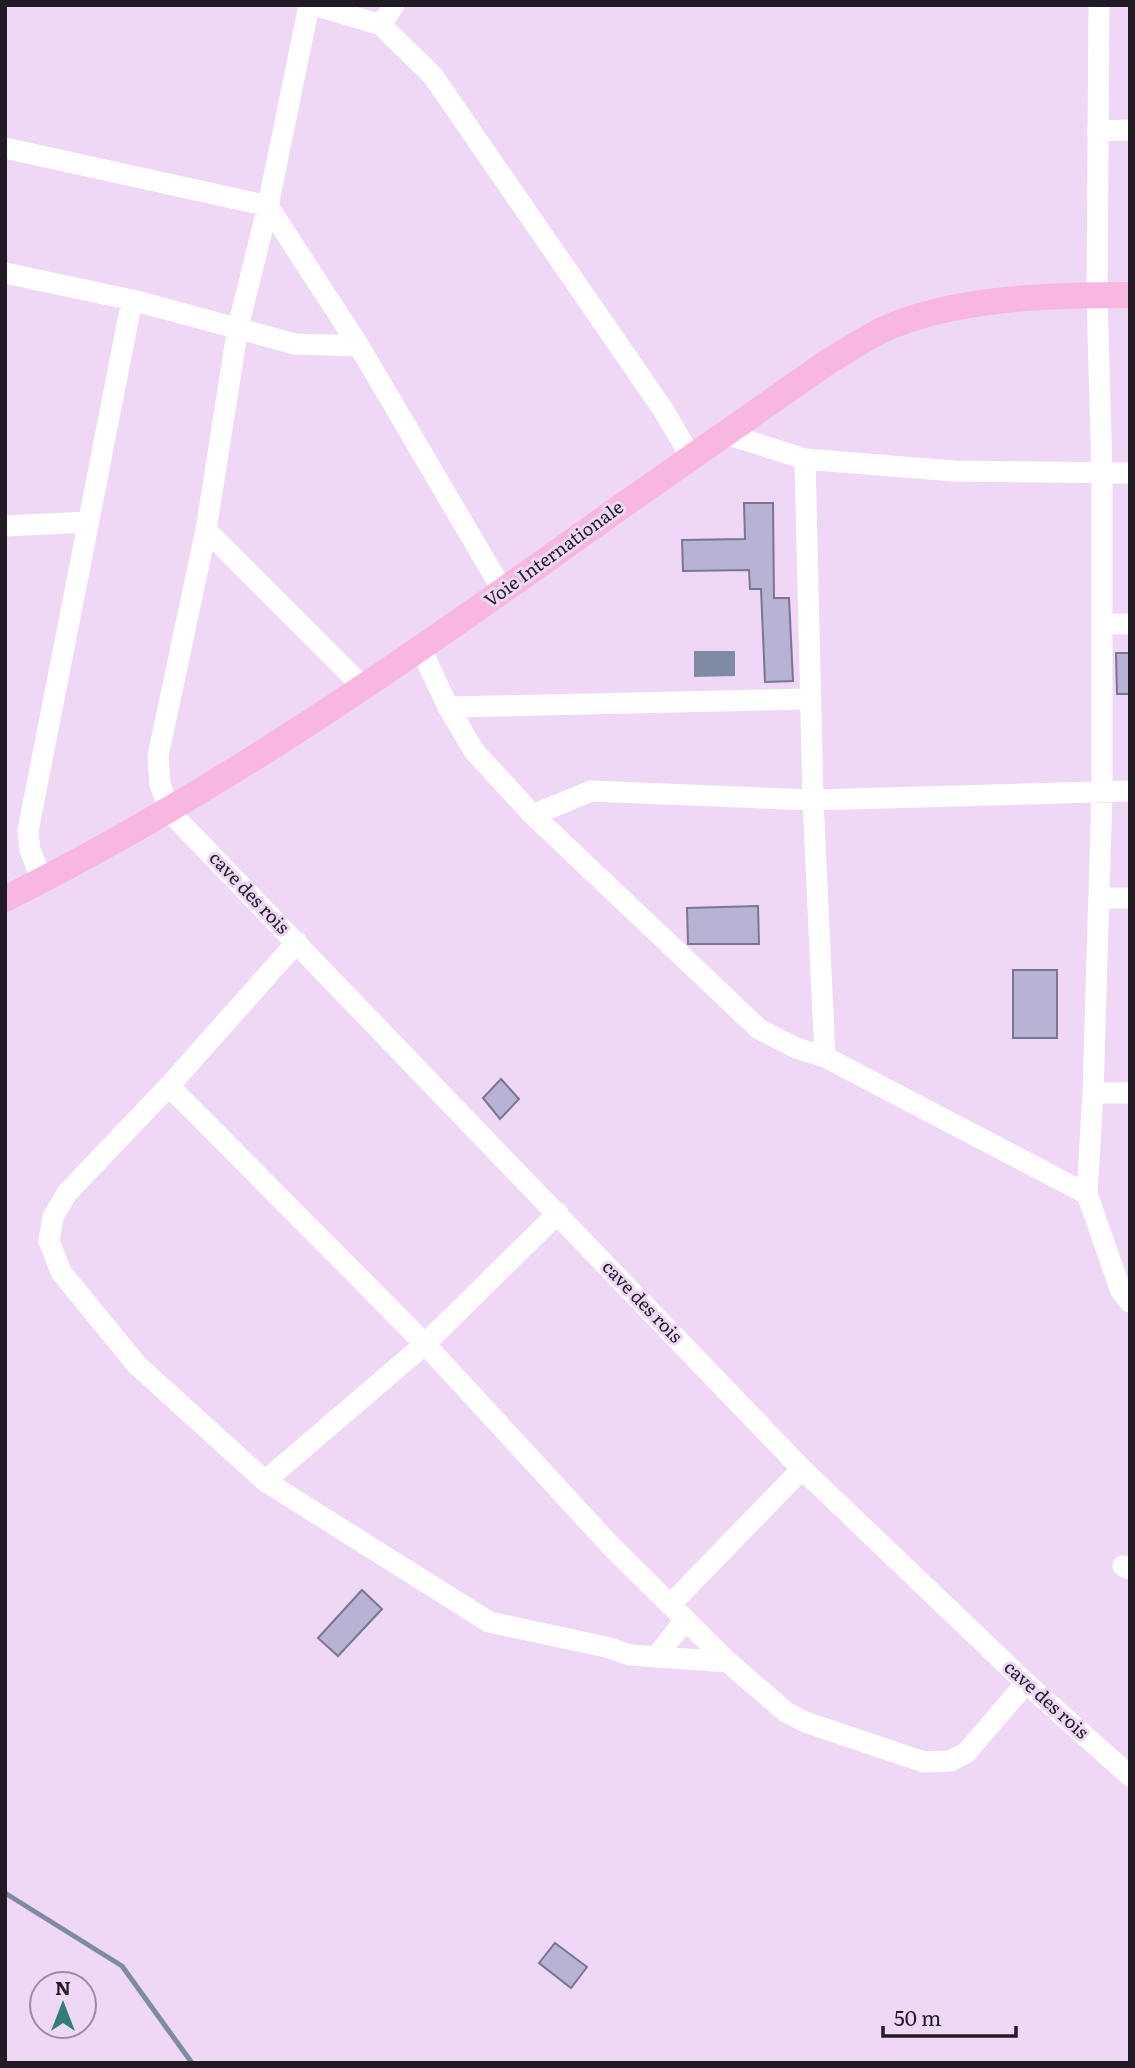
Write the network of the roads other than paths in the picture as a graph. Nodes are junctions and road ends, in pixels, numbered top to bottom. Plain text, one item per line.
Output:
1 (311, 5) edge
2 (394, 5) edge
3 (1099, 5) edge
4 (381, 25) junction
5 (1130, 130) edge
6 (1097, 131) junction
7 (5, 148) edge
8 (268, 206) junction
9 (5, 273) edge
10 (1097, 295) junction
11 (1130, 295) edge
12 (132, 300) junction
13 (238, 327) junction
14 (359, 346) junction
15 (726, 434) junction
16 (691, 457) junction
17 (805, 459) junction
18 (1130, 473) edge
19 (1102, 474) junction
20 (88, 522) junction
21 (5, 526) edge
22 (205, 530) junction
23 (503, 591) junction
24 (1102, 624) junction
25 (1130, 624) edge
26 (421, 649) junction
27 (364, 688) junction
28 (811, 699) junction
29 (448, 707) junction
30 (1130, 790) edge
31 (1102, 791) junction
32 (813, 800) junction
33 (170, 812) junction
34 (533, 815) junction
35 (43, 880) junction
36 (1101, 898) junction
37 (1130, 898) edge
38 (5, 899) edge
39 (297, 942) junction
40 (825, 1056) junction
41 (169, 1087) junction
42 (1093, 1093) junction
43 (1130, 1093) edge
44 (1087, 1194) junction
45 (558, 1213) junction
46 (1130, 1303) edge
47 (425, 1344) junction
48 (802, 1469) junction
49 (265, 1480) junction
50 (677, 1612) junction
51 (657, 1656) junction
52 (727, 1662) junction
53 (1026, 1683) junction
54 (1130, 1776) edge

1 - 4 street
1 - 8 street
2 - 4 street
3 - 6 street
4 - 16 street
5 - 6 street
6 - 10 street
7 - 8 street
8 - 13 street
8 - 14 street
9 - 12 street
10 - 11 main road, Voie Internationale
10 - 15 main road, Voie Internationale
10 - 19 street
12 - 13 street
12 - 20 street
13 - 14 street
13 - 22 street
14 - 23 street
15 - 16 main road, Voie Internationale
15 - 17 street
16 - 23 main road, Voie Internationale
17 - 19 street
17 - 28 street
18 - 19 street
19 - 24 street
20 - 21 street
20 - 35 street
22 - 27 street
22 - 33 street
23 - 26 main road, Voie Internationale
24 - 25 street
24 - 31 street
26 - 27 main road, Voie Internationale
26 - 29 street
27 - 33 main road, Voie Internationale
28 - 29 street
28 - 32 street
29 - 34 street
30 - 31 street
31 - 32 street
31 - 36 street
32 - 34 street
32 - 40 street
33 - 35 main road, Voie Internationale
33 - 39 street, cave des rois
34 - 40 street
35 - 38 main road, Voie Internationale
36 - 37 street
36 - 42 street
39 - 41 street
39 - 45 street, cave des rois
40 - 44 street
41 - 47 street
41 - 49 street
42 - 43 street
42 - 44 street
44 - 46 street
45 - 47 street
45 - 48 street, cave des rois
47 - 49 street
47 - 50 street
48 - 50 street
48 - 53 street, cave des rois
49 - 51 street
50 - 51 street
50 - 52 street
51 - 52 street
52 - 53 street
53 - 54 street, cave des rois

